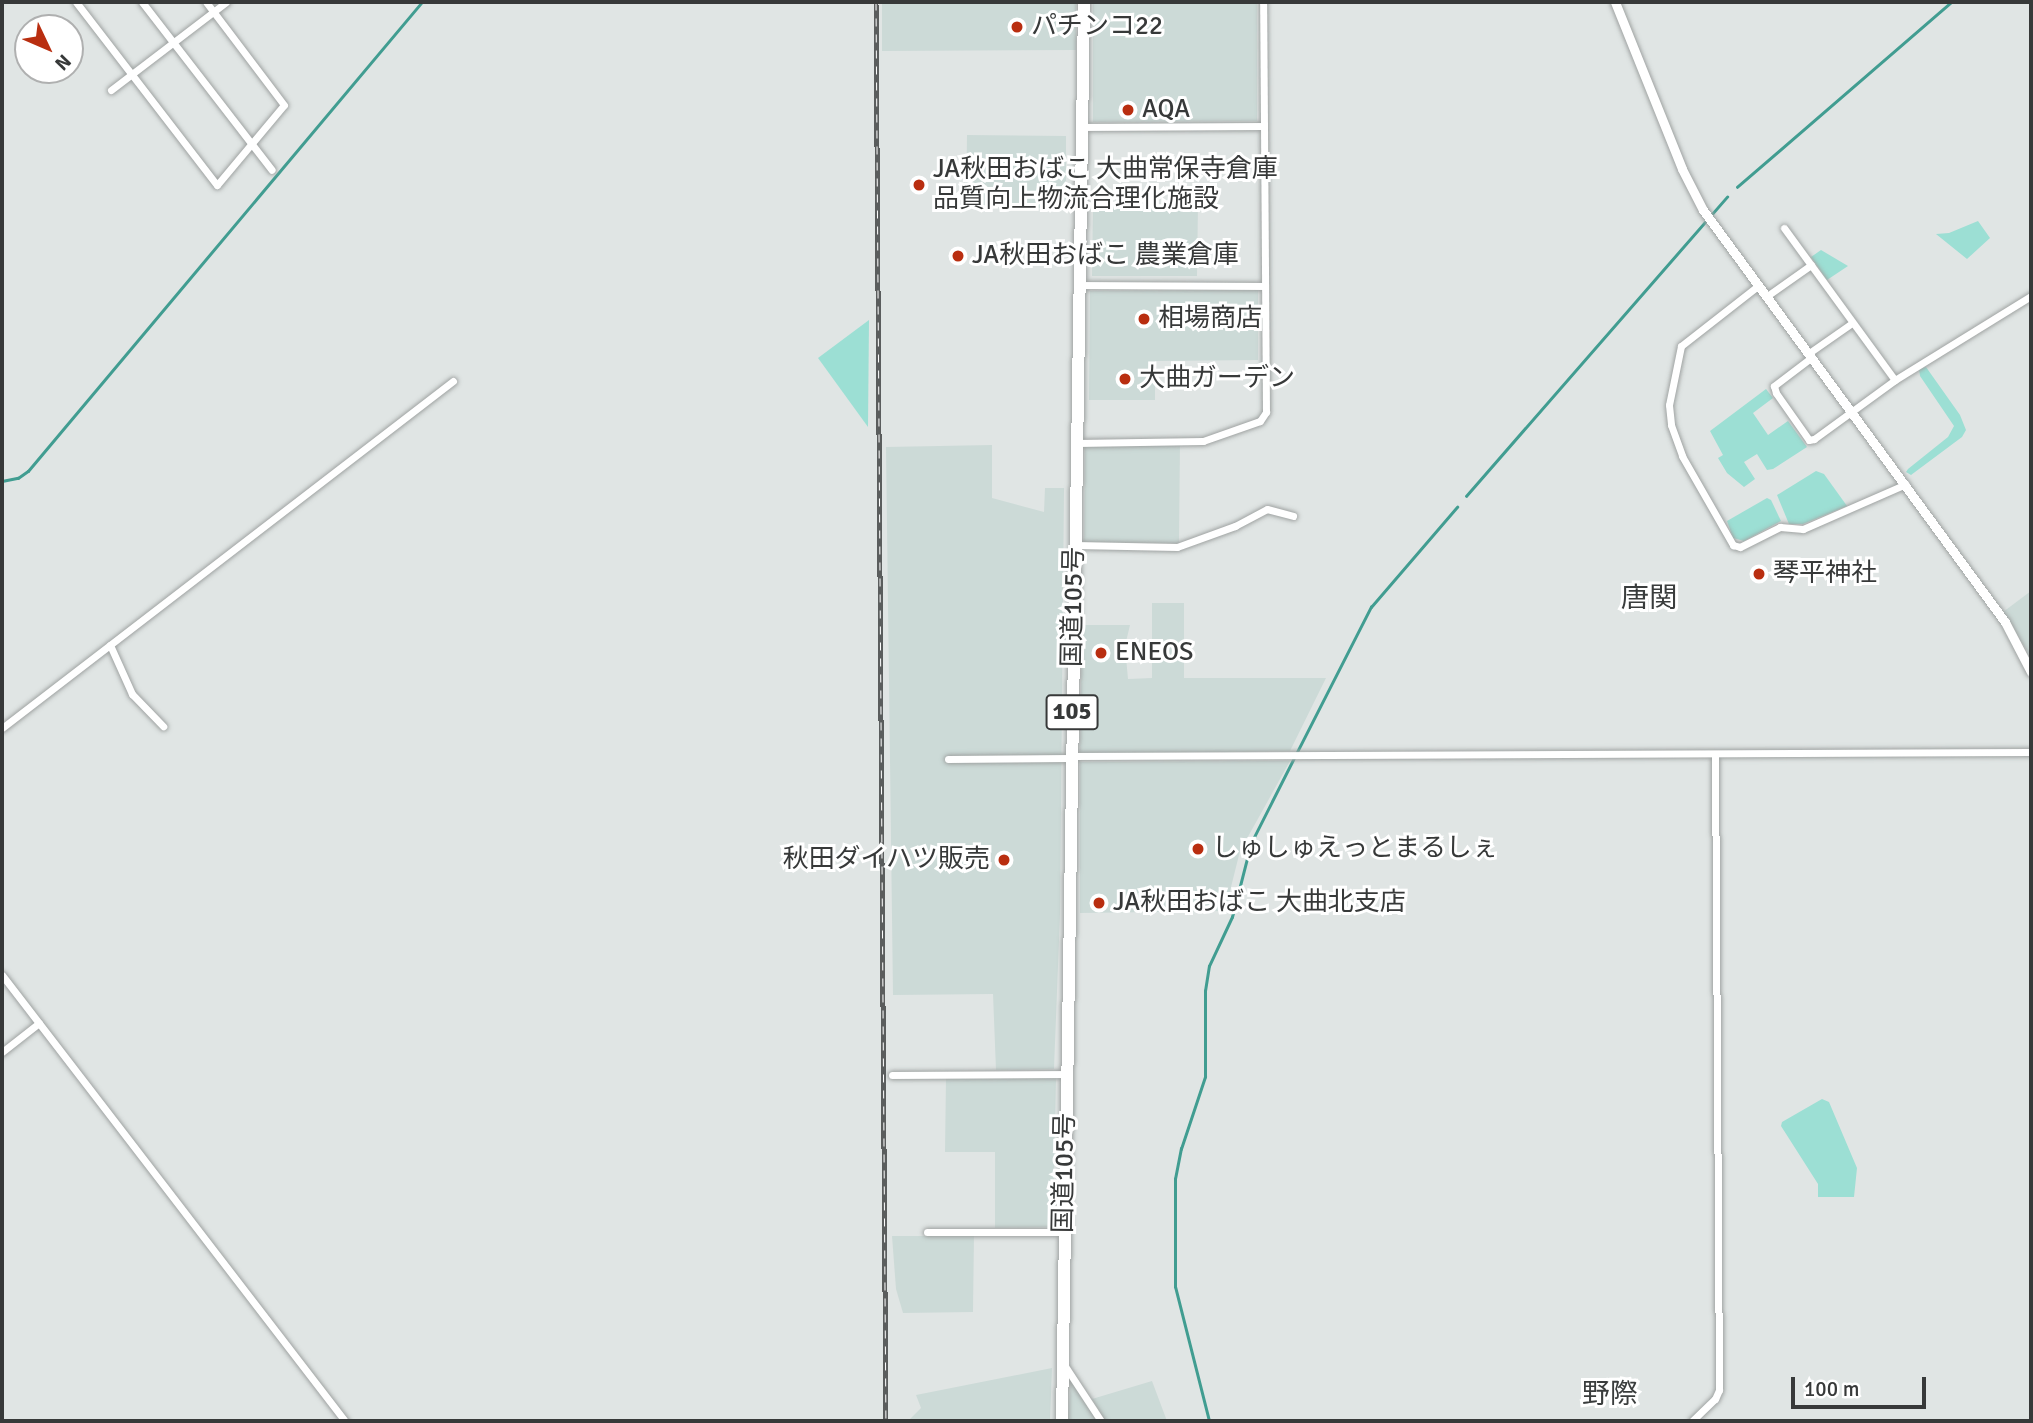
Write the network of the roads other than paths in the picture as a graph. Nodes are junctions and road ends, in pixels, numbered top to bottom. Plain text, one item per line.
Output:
1 (76, 2) edge
2 (142, 2) edge
3 (206, 2) edge
4 (226, 2) edge
5 (1084, 2) edge
6 (1263, 2) edge
7 (1615, 2) edge
8 (213, 11) junction
9 (173, 42) junction
10 (131, 74) junction
11 (111, 90) dead end
12 (1262, 126) junction
13 (1082, 127) junction
14 (252, 144) junction
15 (272, 170) dead end
16 (1784, 229) dead end
17 (1811, 265) junction
18 (1078, 285) junction
19 (1759, 285) junction
20 (1265, 286) junction
21 (1767, 296) junction
22 (2031, 296) edge
23 (1853, 323) junction
24 (1810, 355) junction
25 (1895, 380) junction
26 (453, 381) dead end
27 (1852, 412) junction
28 (1076, 443) junction
29 (1906, 484) junction
30 (1293, 516) dead end
31 (1075, 545) junction
32 (110, 645) junction
33 (2031, 672) edge
34 (163, 726) dead end
35 (2, 728) edge
36 (2031, 752) edge
37 (1715, 754) junction
38 (1070, 757) junction
39 (948, 759) dead end
40 (2, 975) edge
41 (39, 1023) junction
42 (2, 1052) edge
43 (1068, 1073) junction
44 (892, 1075) dead end
45 (927, 1232) dead end
46 (1064, 1232) junction
47 (1062, 1363) junction
48 (345, 1421) edge
49 (1062, 1421) edge
50 (1101, 1421) edge
51 (1692, 1421) edge

1 - 10 street
2 - 9 street
3 - 8 street
4 - 8 street
5 - 13 highway, 国道105号 / 105
6 - 12 street
7 - 19 street
8 - 9 street
8 - 14 street
9 - 10 street
9 - 14 street
10 - 11 street
10 - 14 street
12 - 13 street
12 - 20 street
13 - 18 highway, 国道105号 / 105
14 - 15 street
16 - 17 street
17 - 21 street
17 - 23 street
18 - 20 street
18 - 28 highway, 国道105号 / 105
19 - 21 street
19 - 29 street
20 - 28 street
21 - 24 street
22 - 25 street
23 - 24 street
23 - 25 street
24 - 27 street
24 - 27 street
25 - 27 street
26 - 32 street
27 - 29 street
28 - 31 highway, 国道105号 / 105
29 - 33 street
30 - 31 street
31 - 38 highway, 国道105号 / 105
32 - 34 street
32 - 35 street
36 - 37 street
37 - 38 street
37 - 51 street
38 - 39 street
38 - 43 highway, 国道105号 / 105
40 - 41 street
41 - 42 street
41 - 48 street
43 - 44 street
43 - 46 highway, 国道105号 / 105
45 - 46 street
46 - 47 highway, 国道105号 / 105
47 - 49 highway, 国道105号 / 105
47 - 50 street

